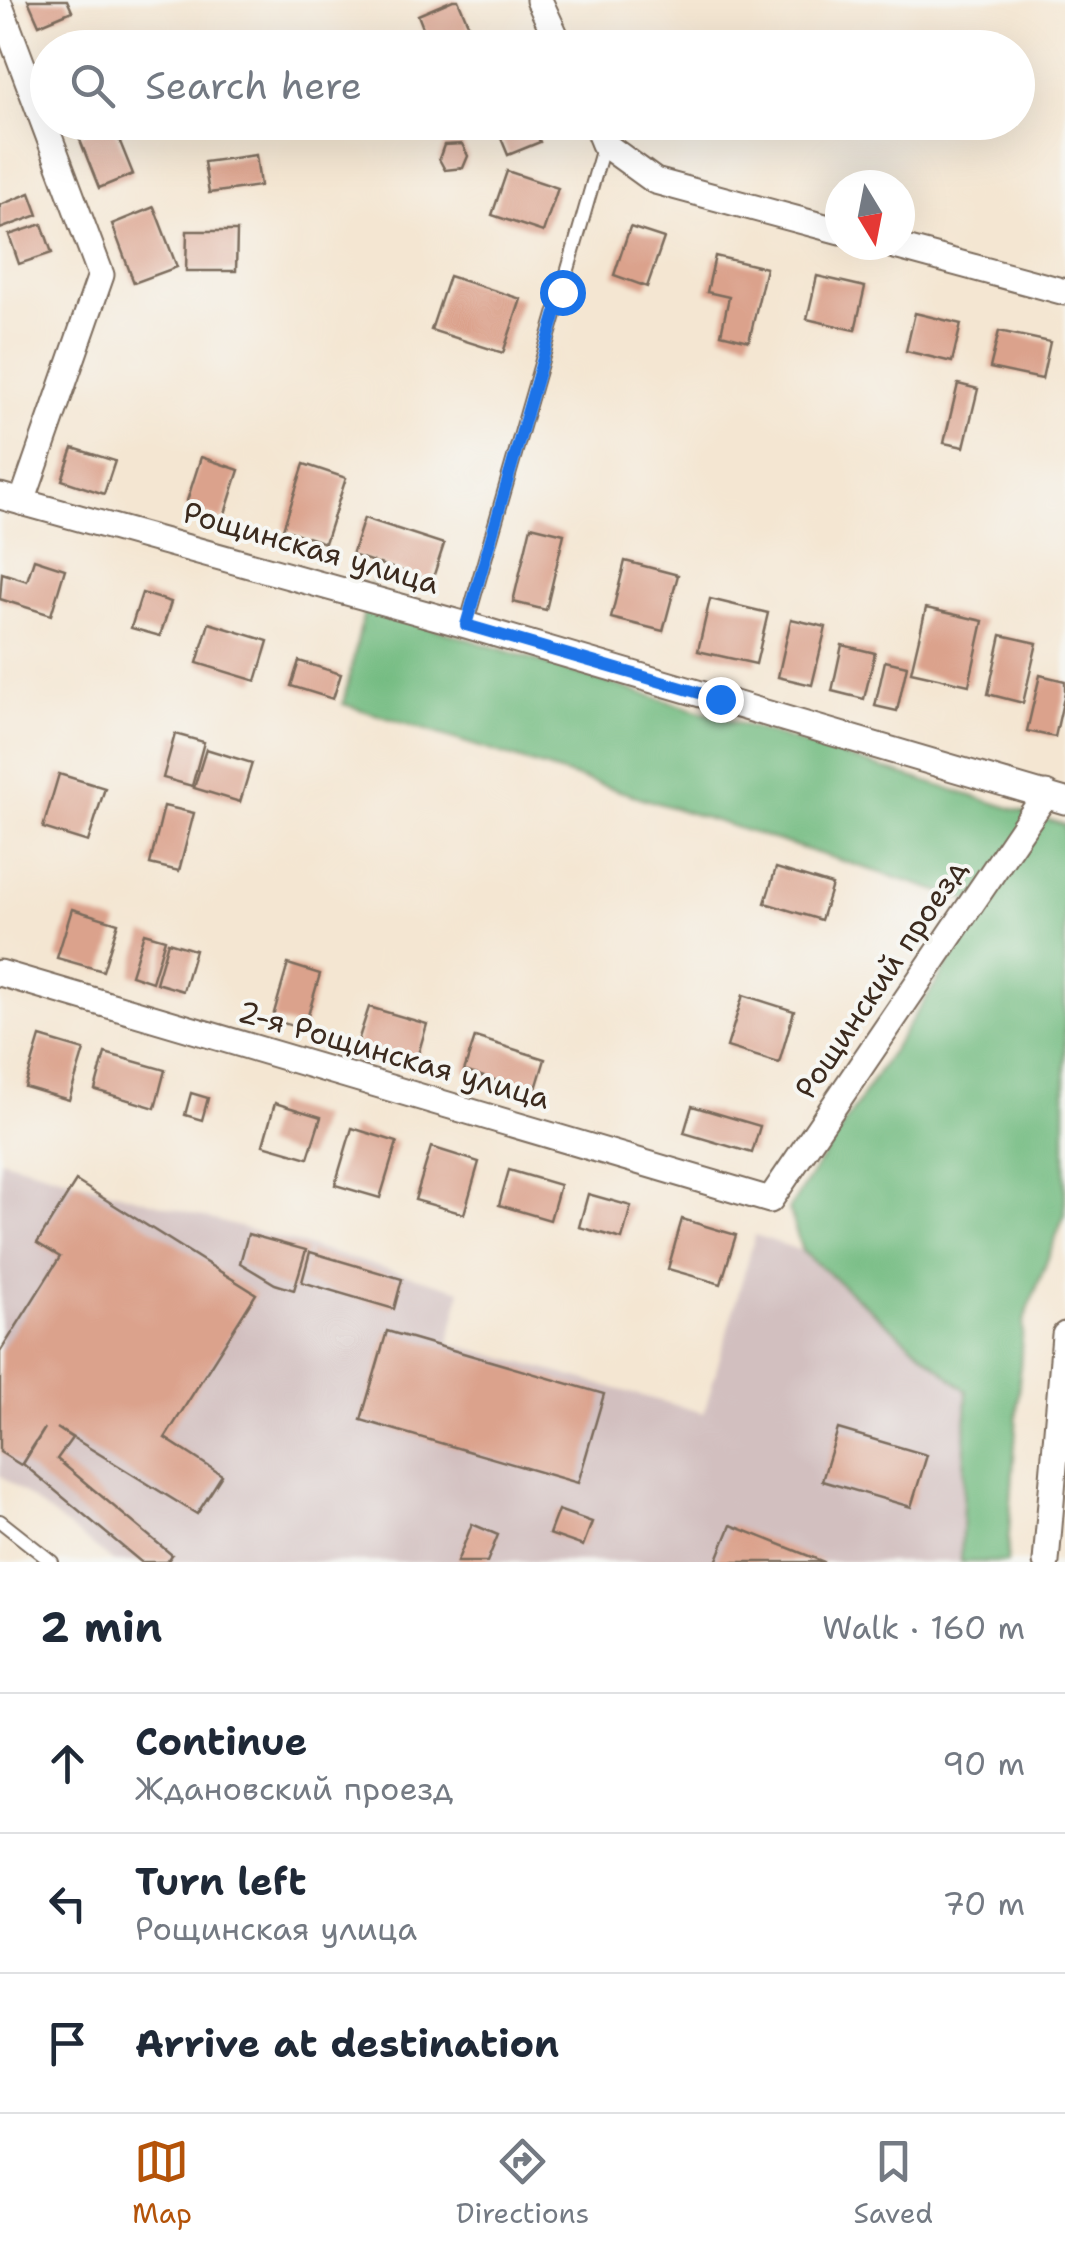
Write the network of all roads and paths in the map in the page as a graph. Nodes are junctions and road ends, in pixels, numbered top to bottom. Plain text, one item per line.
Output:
1 (540, 0) edge
2 (0, 6) edge
3 (553, 30) edge
4 (30, 85) edge
5 (51, 140) edge
6 (598, 140) edge
7 (608, 140) edge
8 (825, 227) edge
9 (915, 252) edge
10 (1065, 292) edge
11 (11, 499) edge
12 (466, 625) junction
13 (1056, 798) edge
14 (0, 973) edge
15 (770, 1200) joint
16 (1065, 1335) edge
17 (0, 1521) edge
18 (52, 1562) edge
19 (1046, 1562) edge

1 - 3 street
2 - 4 street
5 - 11 street
6 - 12 lane
7 - 8 street
9 - 10 street
11 - 12 street, Рощинская улица
12 - 13 street, Рощинская улица
13 - 15 street, Рощинский проезд
14 - 15 street, 2-я Рощинская улица
16 - 19 street
17 - 18 lane

